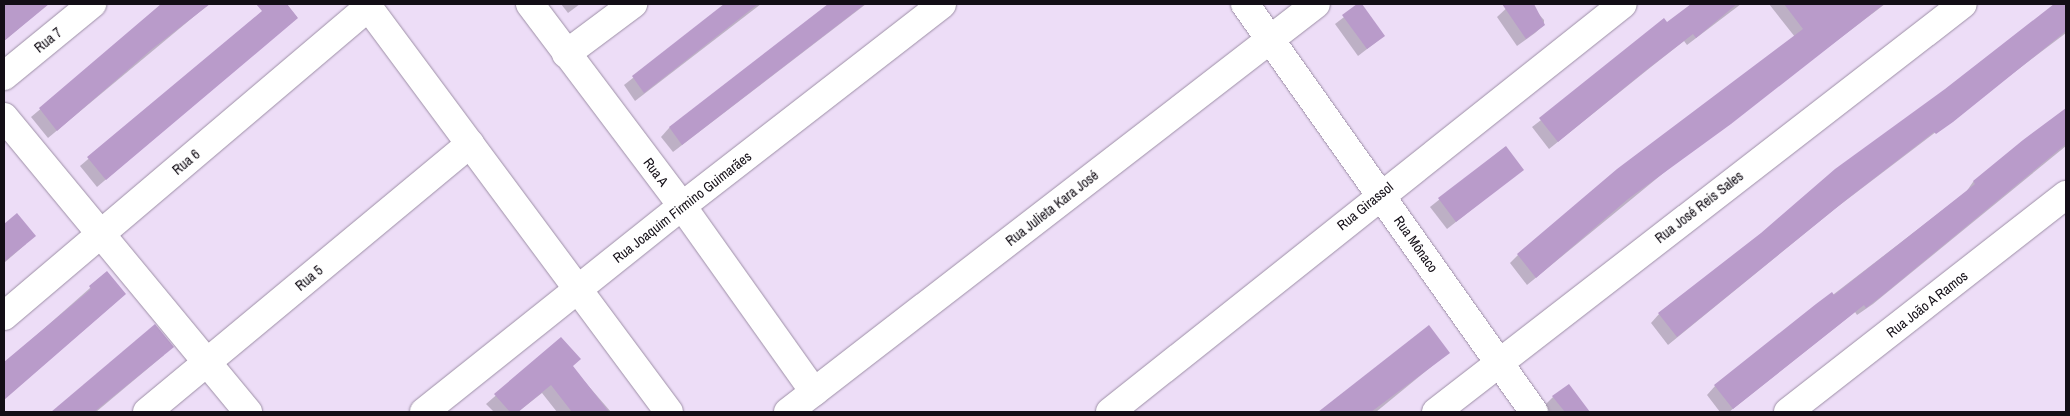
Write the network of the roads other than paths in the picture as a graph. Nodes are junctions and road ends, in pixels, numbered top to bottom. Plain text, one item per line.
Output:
1 (92, 4) edge
2 (530, 4) edge
3 (633, 4) edge
4 (942, 4) edge
5 (1245, 4) edge
6 (1316, 4) edge
7 (1623, 4) edge
8 (1963, 4) edge
9 (367, 5) edge
10 (1271, 40) junction
11 (566, 54) junction
12 (4, 76) edge
13 (4, 117) edge
14 (470, 144) junction
15 (1381, 194) junction
16 (2066, 195) edge
17 (682, 206) junction
18 (101, 234) junction
19 (579, 288) junction
20 (4, 316) edge
21 (1498, 361) junction
22 (207, 363) junction
23 (814, 392) junction
24 (147, 412) edge
25 (248, 412) edge
26 (424, 412) edge
27 (669, 412) edge
28 (788, 412) edge
29 (1110, 412) edge
30 (1436, 412) edge
31 (1534, 412) edge
32 (1788, 412) edge

1 - 12 street, Rua 7
2 - 11 street, Rua A
3 - 11 street
4 - 17 street, Rua Joaquim Firmino Guimarães
5 - 10 street, Rua Mônaco
6 - 10 street, Rua Julieta Kara José
7 - 15 street, Rua Girassol
8 - 21 street, Rua José Reis Sales
9 - 14 street
9 - 18 street, Rua 6
10 - 15 street, Rua Mônaco
10 - 23 street, Rua Julieta Kara José
11 - 17 street, Rua A
13 - 18 street
14 - 19 street
14 - 22 street, Rua 5
15 - 21 street, Rua Mônaco
15 - 29 street, Rua Girassol
16 - 32 street, Rua João A Ramos
17 - 19 street, Rua Joaquim Firmino Guimarães
17 - 23 street, Rua A
18 - 20 street, Rua 6
18 - 22 street
19 - 26 street, Rua Joaquim Firmino Guimarães
19 - 27 street
21 - 30 street, Rua José Reis Sales
21 - 31 street, Rua Mônaco
22 - 24 street, Rua 5
22 - 25 street
23 - 28 street, Rua Julieta Kara José

